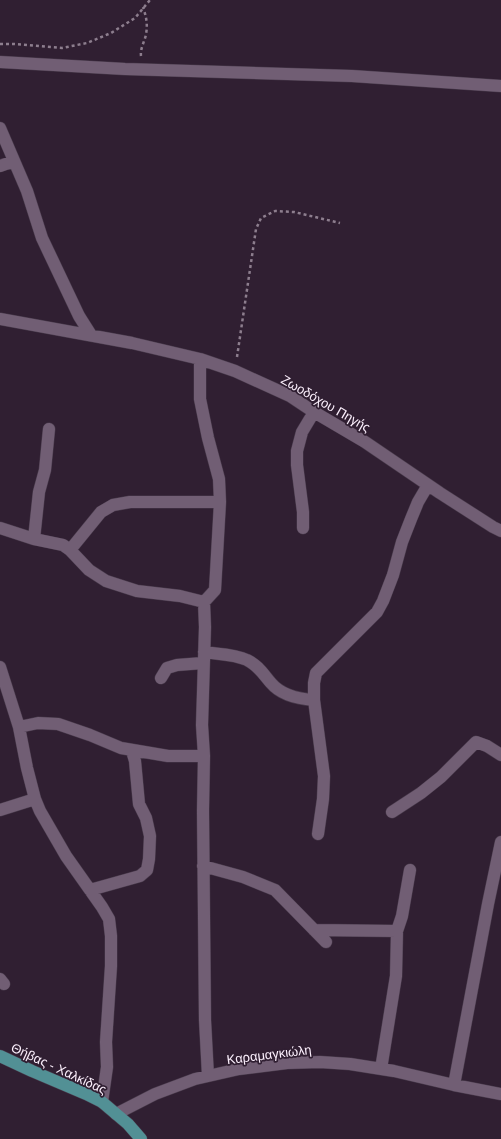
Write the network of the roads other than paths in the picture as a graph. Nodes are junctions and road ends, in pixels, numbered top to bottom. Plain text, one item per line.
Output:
1 (0, 62) edge
2 (501, 86) edge
3 (0, 128) edge
4 (14, 162) junction
5 (0, 166) edge
6 (0, 319) edge
7 (91, 335) junction
8 (200, 359) junction
9 (314, 412) junction
10 (49, 429) dead end
11 (428, 485) junction
12 (220, 502) junction
13 (0, 528) edge
14 (303, 528) dead end
15 (501, 531) edge
16 (34, 539) junction
17 (70, 550) junction
18 (204, 602) junction
19 (203, 657) junction
20 (0, 667) edge
21 (162, 678) dead end
22 (314, 700) junction
23 (18, 727) junction
24 (132, 751) junction
25 (501, 755) edge
26 (204, 756) junction
27 (35, 799) junction
28 (0, 810) edge
29 (392, 812) dead end
30 (318, 834) dead end
31 (501, 842) edge
32 (500, 856) edge
33 (203, 866) junction
34 (410, 870) dead end
35 (90, 890) junction
36 (314, 930) junction
37 (397, 931) junction
38 (326, 942) dead end
39 (0, 1056) edge
40 (381, 1069) junction
41 (208, 1076) junction
42 (454, 1085) junction
43 (501, 1094) edge
44 (102, 1102) junction
45 (116, 1114) junction
46 (141, 1139) edge

1 - 2 street
3 - 4 street
4 - 5 street
4 - 7 street
6 - 7 street, Ζωοδόχου Πηγής
7 - 8 street, Ζωοδόχου Πηγής
8 - 9 street, Ζωοδόχου Πηγής
8 - 12 street
9 - 11 street, Ζωοδόχου Πηγής
9 - 14 street
10 - 16 street
11 - 15 street, Ζωοδόχου Πηγής
11 - 22 street
12 - 17 street
12 - 18 street
13 - 16 street
16 - 17 street
17 - 18 street
18 - 19 street
19 - 21 street
19 - 22 street
19 - 26 street
20 - 23 street
22 - 30 street
23 - 24 street
23 - 27 street
24 - 26 street
24 - 35 street
25 - 29 street
26 - 33 street
27 - 28 street
27 - 35 street
31 - 32 street
32 - 42 street
33 - 36 street
33 - 41 street
34 - 37 street
35 - 44 street
36 - 37 street
36 - 38 street
37 - 40 street
39 - 44 main road, Θήβας - Χαλκίδας
40 - 41 street, Καραμαγκιώλη
40 - 42 street, Καραμαγκιώλη
41 - 45 street, Καραμαγκιώλη
42 - 43 street, Καραμαγκιώλη
44 - 45 main road, Θήβας - Χαλκίδας
45 - 46 main road, Θήβας - Χαλκίδας

